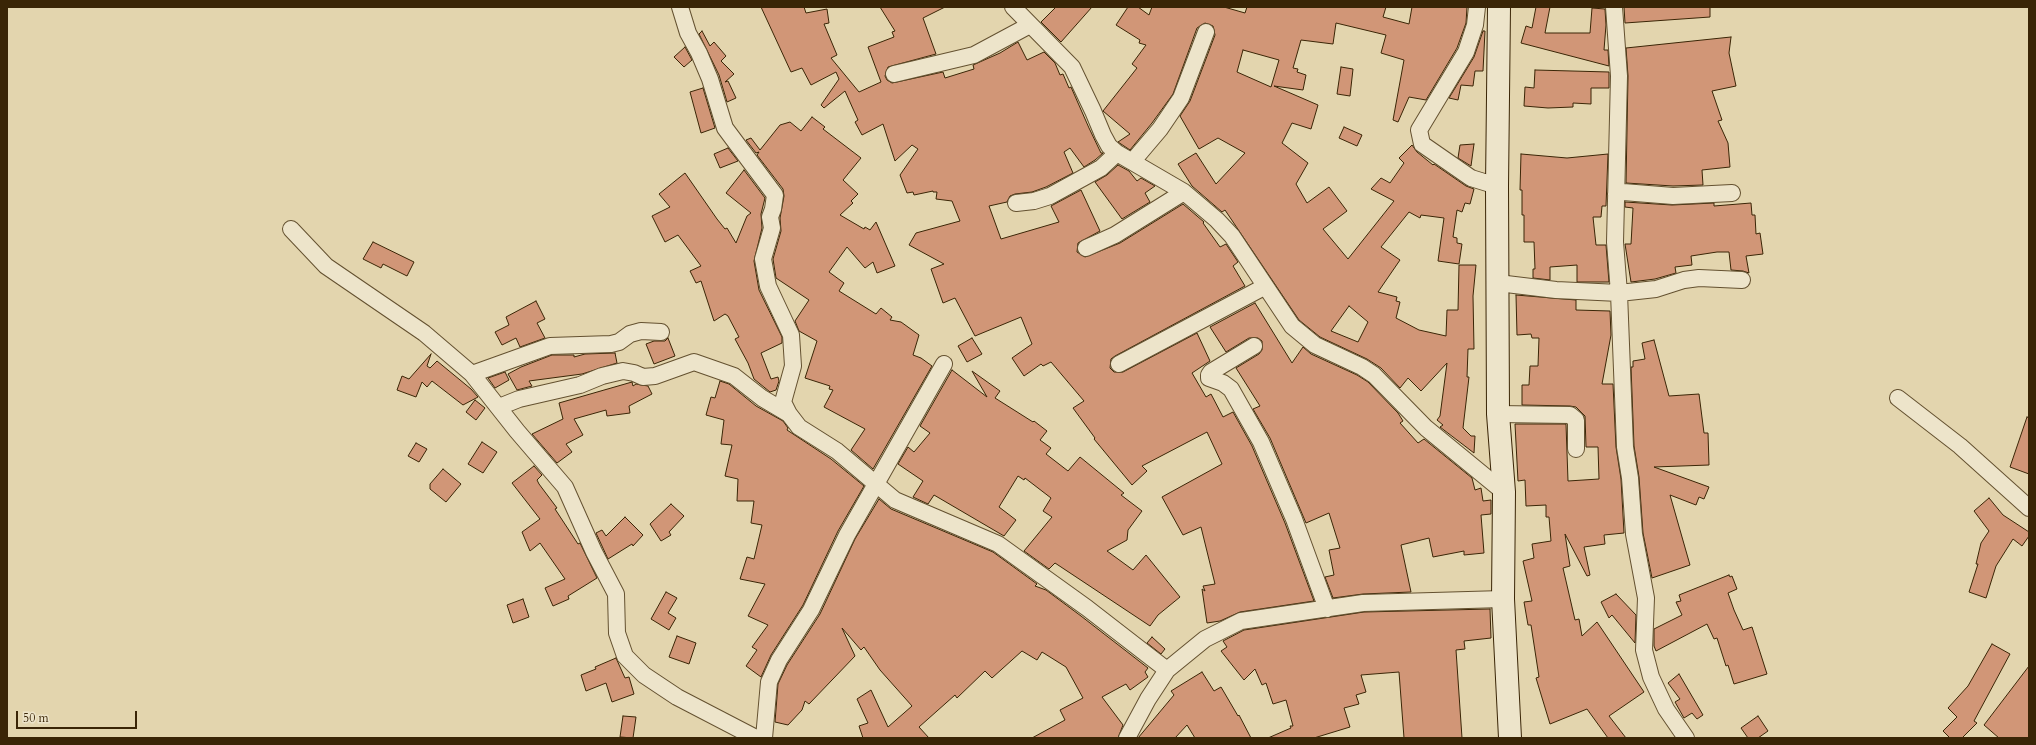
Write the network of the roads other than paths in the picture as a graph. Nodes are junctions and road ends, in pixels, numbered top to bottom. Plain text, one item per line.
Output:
1 (680, 7) edge
2 (1013, 7) edge
3 (1477, 7) edge
4 (1499, 7) edge
5 (1614, 7) edge
6 (1030, 25) junction
7 (1206, 32) dead end
8 (894, 74) dead end
9 (1117, 153) junction
10 (1132, 162) junction
11 (1497, 186) junction
12 (1184, 192) junction
13 (1732, 193) dead end
14 (1616, 194) junction
15 (1016, 204) dead end
16 (291, 229) dead end
17 (1086, 248) dead end
18 (1742, 280) dead end
19 (1498, 283) junction
20 (1264, 287) junction
21 (1619, 293) junction
22 (661, 332) dead end
23 (1254, 346) dead end
24 (944, 364) dead end
25 (1119, 364) dead end
26 (472, 374) junction
27 (1898, 398) dead end
28 (499, 407) junction
29 (789, 414) junction
30 (1498, 414) junction
31 (1576, 449) dead end
32 (875, 482) junction
33 (1504, 492) junction
34 (2029, 508) edge
35 (1503, 599) junction
36 (1327, 609) junction
37 (1167, 670) junction
38 (756, 738) edge
39 (764, 738) edge
40 (1127, 738) edge
41 (1510, 738) edge
42 (1686, 738) edge

1 - 29 street
2 - 6 street
3 - 11 street
4 - 11 street
5 - 14 street
6 - 8 street
6 - 9 street
7 - 10 street
9 - 10 street
9 - 15 street
10 - 12 street
11 - 19 street
12 - 17 street
12 - 20 street
13 - 14 street
14 - 21 street
16 - 26 street
18 - 21 street
19 - 21 street
19 - 30 street
20 - 25 street
20 - 33 street
21 - 42 street
22 - 26 street
23 - 36 street
24 - 32 street
26 - 28 street
27 - 34 street
28 - 29 street
28 - 38 street
29 - 32 street
30 - 31 street
30 - 33 street
32 - 37 street
32 - 39 street
33 - 35 street
35 - 36 street
35 - 41 street
36 - 37 street
37 - 40 street

